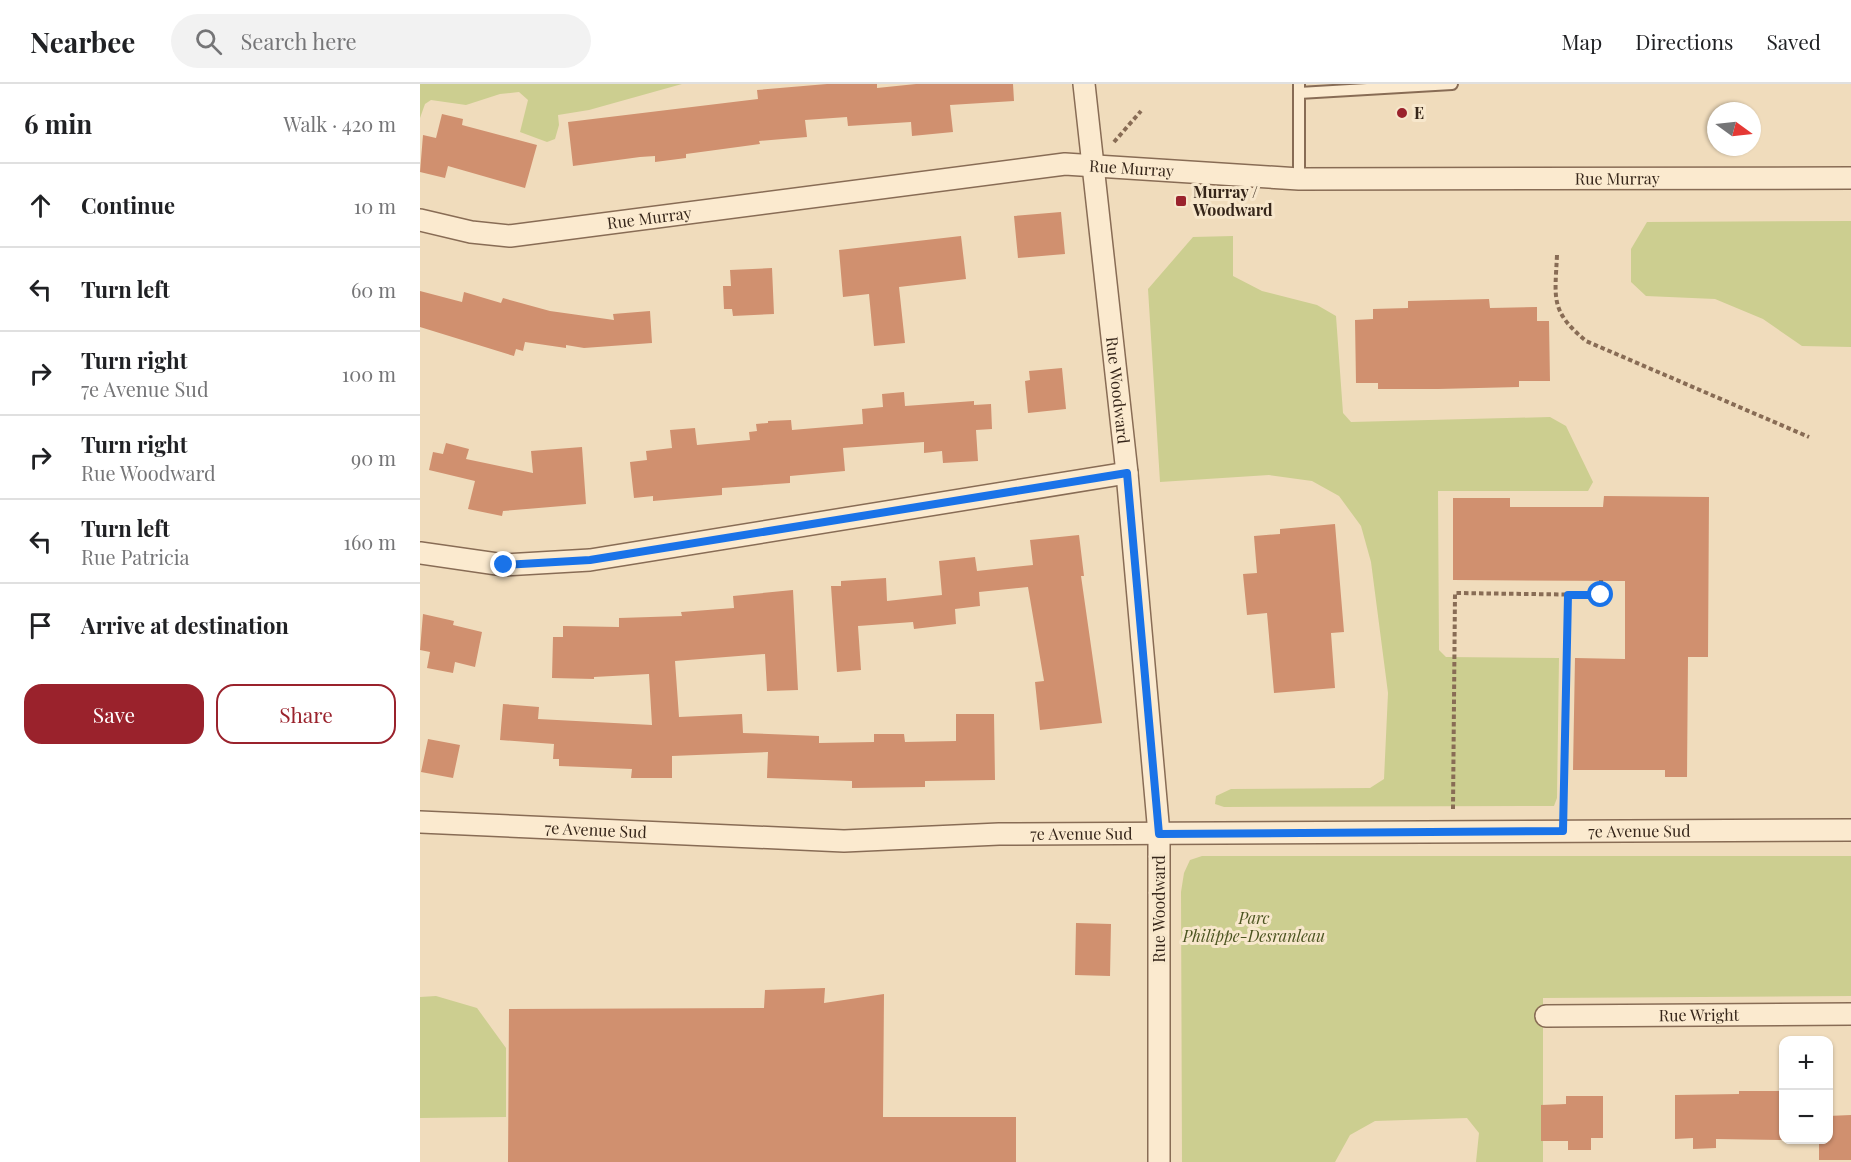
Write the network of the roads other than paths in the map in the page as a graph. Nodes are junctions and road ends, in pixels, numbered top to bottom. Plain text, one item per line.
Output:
1 (1084, 84) edge
2 (1452, 84) edge
3 (1299, 88) edge
4 (1093, 165) junction
5 (1851, 178) edge
6 (1299, 179) junction
7 (420, 220) edge
8 (1127, 473) junction
9 (420, 553) edge
10 (420, 822) edge
11 (1851, 830) edge
12 (1159, 834) junction
13 (1851, 1014) edge
14 (1546, 1016) dead end
15 (1159, 1162) edge

1 - 4 street, Rue Woodward
2 - 3 lane
3 - 6 lane
4 - 6 street, Rue Murray
4 - 7 street, Rue Murray
4 - 8 street, Rue Woodward
5 - 6 street, Rue Murray
8 - 9 street
8 - 12 street, Rue Woodward
10 - 12 street, 7e Avenue Sud
11 - 12 street, 7e Avenue Sud
12 - 15 street, Rue Woodward
13 - 14 street, Rue Wright

